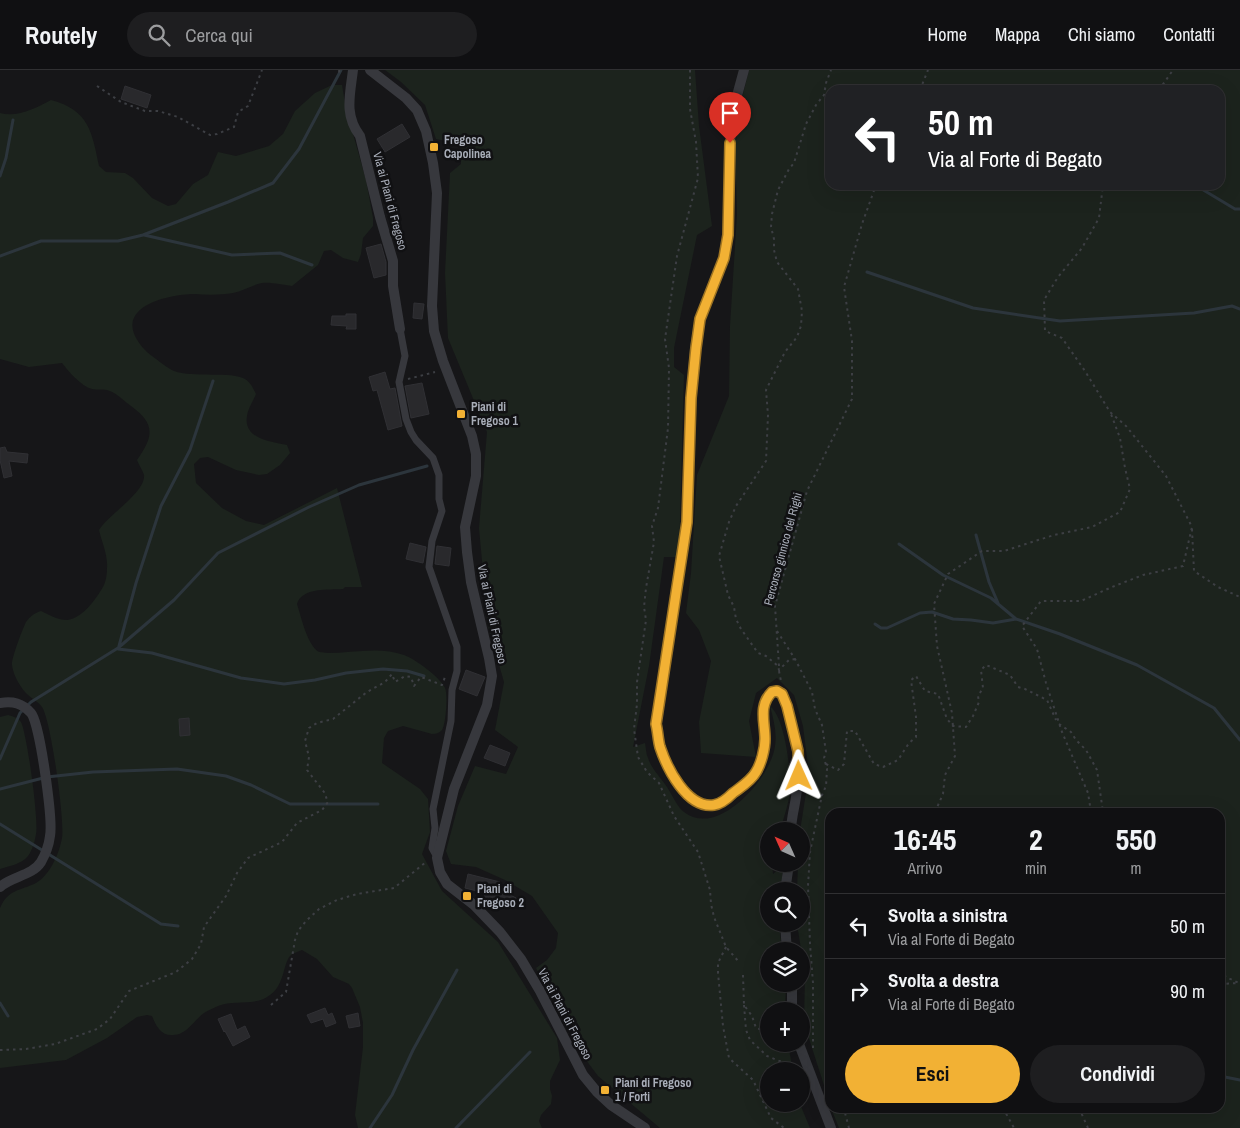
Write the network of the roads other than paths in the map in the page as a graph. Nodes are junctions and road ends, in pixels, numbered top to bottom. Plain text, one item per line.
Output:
1 (353, 70) edge
2 (370, 70) edge
3 (744, 70) edge
4 (400, 328) joint
5 (0, 703) edge
6 (791, 822) edge
7 (437, 858) junction
8 (0, 887) edge
9 (802, 1052) edge
10 (825, 1112) edge
11 (825, 1113) edge
12 (645, 1128) edge
13 (831, 1128) edge

1 - 4 street, Via ai Piani di Fregoso
2 - 7 street, Via ai Piani di Fregoso
3 - 6 street
4 - 7 street, Via ai Piani di Fregoso
5 - 8 street
7 - 12 street, Via ai Piani di Fregoso
9 - 10 street
11 - 13 street

